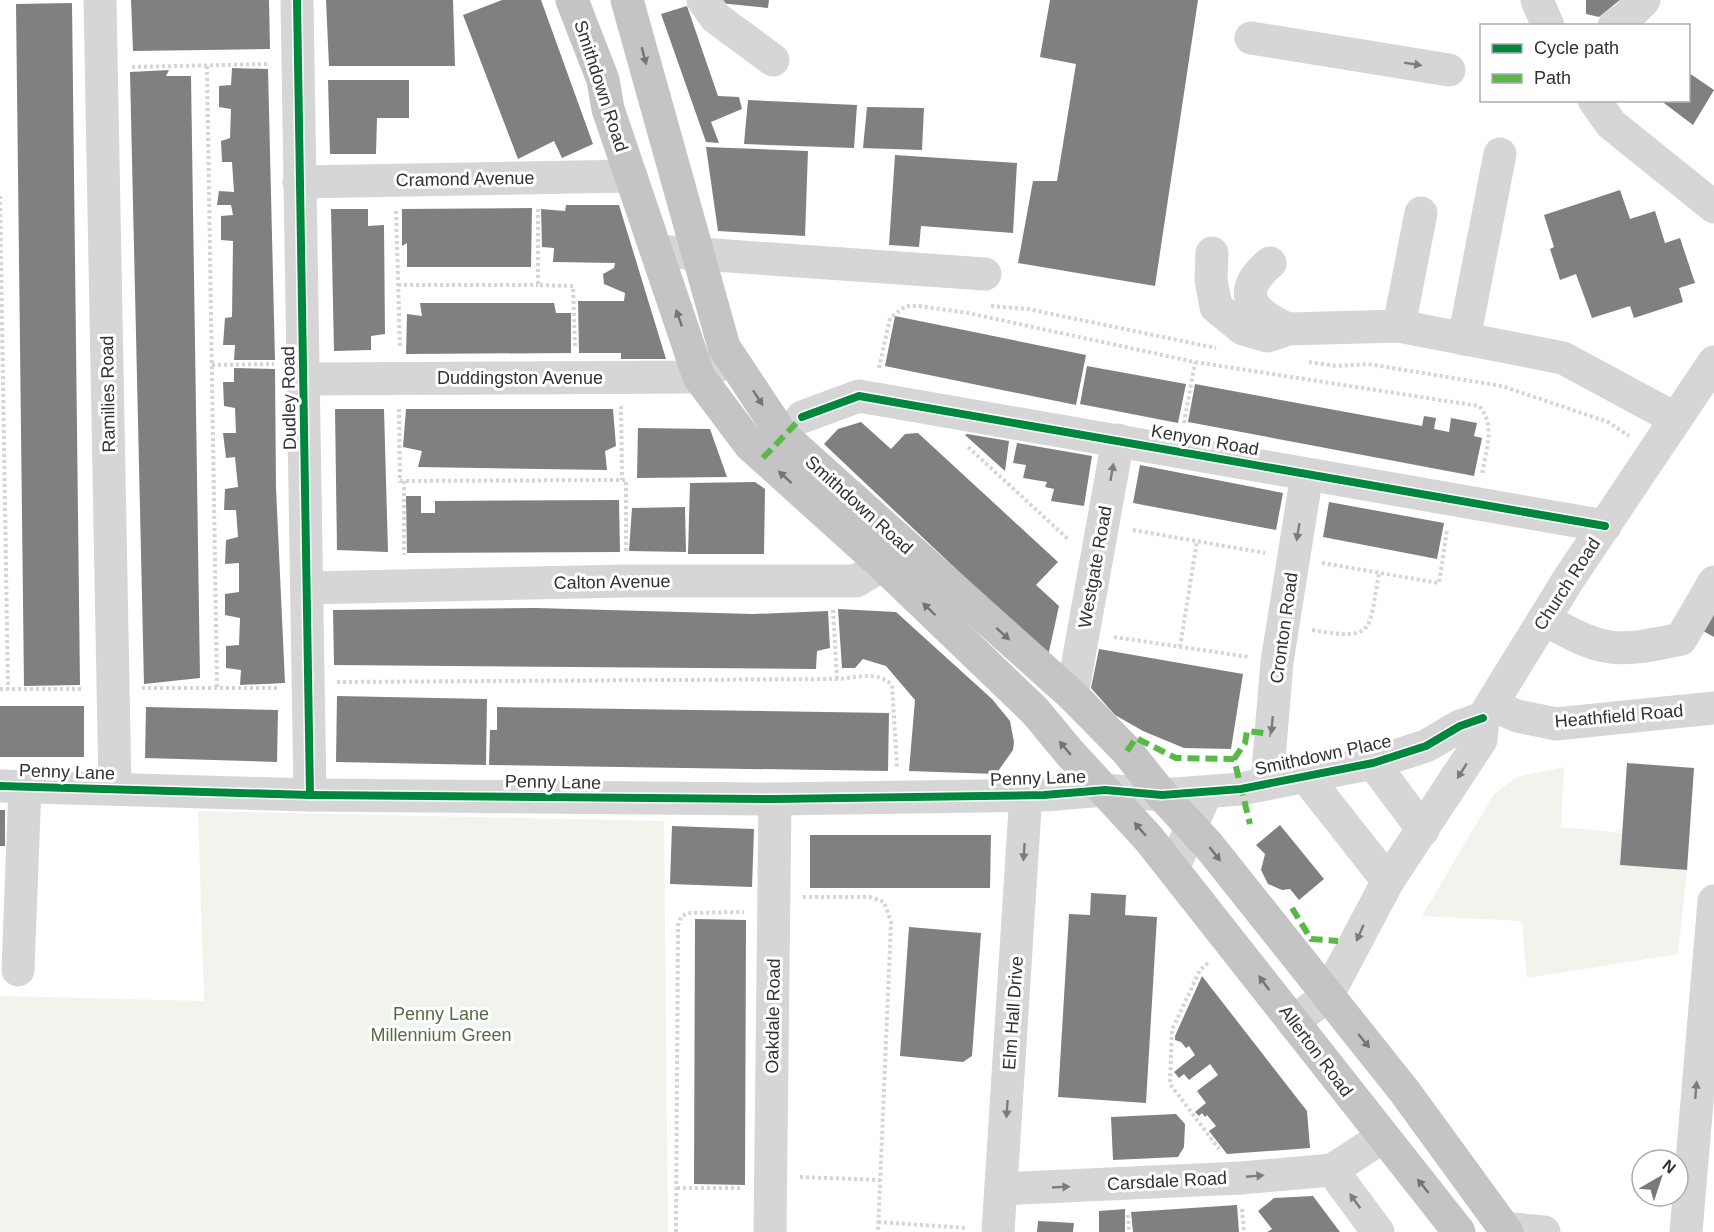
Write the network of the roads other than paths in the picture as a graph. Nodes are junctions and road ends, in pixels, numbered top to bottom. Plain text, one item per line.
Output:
1 (100, 0) edge
2 (297, 0) edge
3 (572, 0) edge
4 (627, 0) edge
5 (703, 0) edge
6 (1537, 0) edge
7 (1644, 0) edge
8 (1547, 24) edge
9 (1617, 24) edge
10 (1251, 38) dead end
11 (773, 60) dead end
12 (1449, 70) dead end
13 (1595, 102) edge
14 (1500, 154) dead end
15 (631, 176) junction
16 (299, 182) junction
17 (1714, 207) edge
18 (1421, 213) dead end
19 (657, 251) junction
20 (1212, 253) dead end
21 (698, 254) junction
22 (1270, 263) dead end
23 (983, 290) road end
24 (1399, 326) junction
25 (1288, 329) junction
26 (1464, 339) junction
27 (731, 358) junction
28 (1714, 362) edge
29 (303, 371) junction
30 (699, 377) junction
31 (1695, 406) edge
32 (802, 417) dead end
33 (1118, 440) junction
34 (1307, 474) junction
35 (1605, 526) junction
36 (892, 554) junction
37 (1714, 582) edge
38 (309, 588) junction
39 (1544, 619) junction
40 (1072, 695) junction
41 (1714, 708) edge
42 (1487, 712) junction
43 (1372, 763) junction
44 (1306, 777) junction
45 (1267, 782) junction
46 (13, 786) edge
47 (115, 789) junction
48 (1106, 790) junction
49 (1026, 793) junction
50 (1206, 793) junction
51 (310, 795) junction
52 (1162, 795) junction
53 (776, 799) junction
54 (1191, 827) junction
55 (1423, 830) junction
56 (1173, 869) junction
57 (1388, 881) junction
58 (1714, 901) edge
59 (18, 970) dead end
60 (1327, 996) junction
61 (1293, 1022) junction
62 (1383, 1137) junction
63 (1703, 1142) edge
64 (1332, 1170) junction
65 (1002, 1189) junction
66 (1505, 1230) edge
67 (998, 1231) edge
68 (770, 1232) edge
69 (1378, 1232) edge
70 (1459, 1232) edge
71 (1544, 1232) edge
72 (1686, 1232) edge

1 - 47 street, Ramilies Road
2 - 16 street, Dudley Road
3 - 15 highway, Smithdown Road
4 -> 21 highway, Smithdown Road
5 - 11 street
6 - 8 street
7 - 9 street
10 -> 12 street
13 - 17 street
14 - 26 street
15 - 16 street, Cramond Avenue
15 - 19 highway, Smithdown Road
16 - 29 street, Dudley Road
18 - 24 street
19 - 21 street
30 -> 19 highway, Smithdown Road
20 - 25 street
21 - 23 street
21 - 27 highway, Smithdown Road
22 - 25 street
24 - 25 street
24 - 26 street
26 - 31 street
27 - 30 street
27 -> 36 highway, Smithdown Road
28 - 31 street, Church Road
29 - 30 street, Duddingston Avenue
29 - 38 street, Dudley Road
36 -> 30 highway, Smithdown Road
31 - 35 street, Church Road
32 - 33 street, Kenyon Road
33 - 34 street, Kenyon Road
40 -> 33 street, Westgate Road
34 - 35 street, Kenyon Road
34 -> 45 street, Cronton Road
35 - 39 street, Church Road
36 - 38 street, Calton Avenue
36 -> 40 highway, Smithdown Road
48 -> 36 highway, Smithdown Road
37 - 39 street
38 - 51 street, Dudley Road
39 - 42 street, Church Road
40 - 52 highway, Smithdown Road
41 - 42 street, Heathfield Road
42 - 43 street, Smithdown Place
42 -> 55 street
43 - 44 street, Smithdown Place
43 - 55 street
44 - 45 street, Smithdown Place
44 - 57 street
45 - 50 street, Smithdown Place
46 - 47 street, Penny Lane
46 - 59 street
47 - 51 street, Penny Lane
48 - 49 street, Penny Lane
48 - 52 street, Penny Lane
56 -> 48 highway, Smithdown Road
49 - 53 street, Penny Lane
49 -> 65 street, Elm Hall Drive
50 - 52 street, Smithdown Place
50 - 54 street
51 - 53 street, Penny Lane
52 - 54 highway, Smithdown Road
53 - 68 street, Oakdale Road
54 - 56 street
54 -> 60 highway, Smithdown Road
55 - 57 street
61 -> 56 highway, Allerton Road
57 -> 60 street
63 -> 58 street
60 - 61 street
60 -> 66 highway
61 - 62 highway, Allerton Road
62 - 64 street
70 -> 62 highway, Allerton Road
63 - 72 street
65 -> 64 street, Carsdale Road
69 -> 64 street
65 - 67 street, Elm Hall Drive
66 - 71 street

